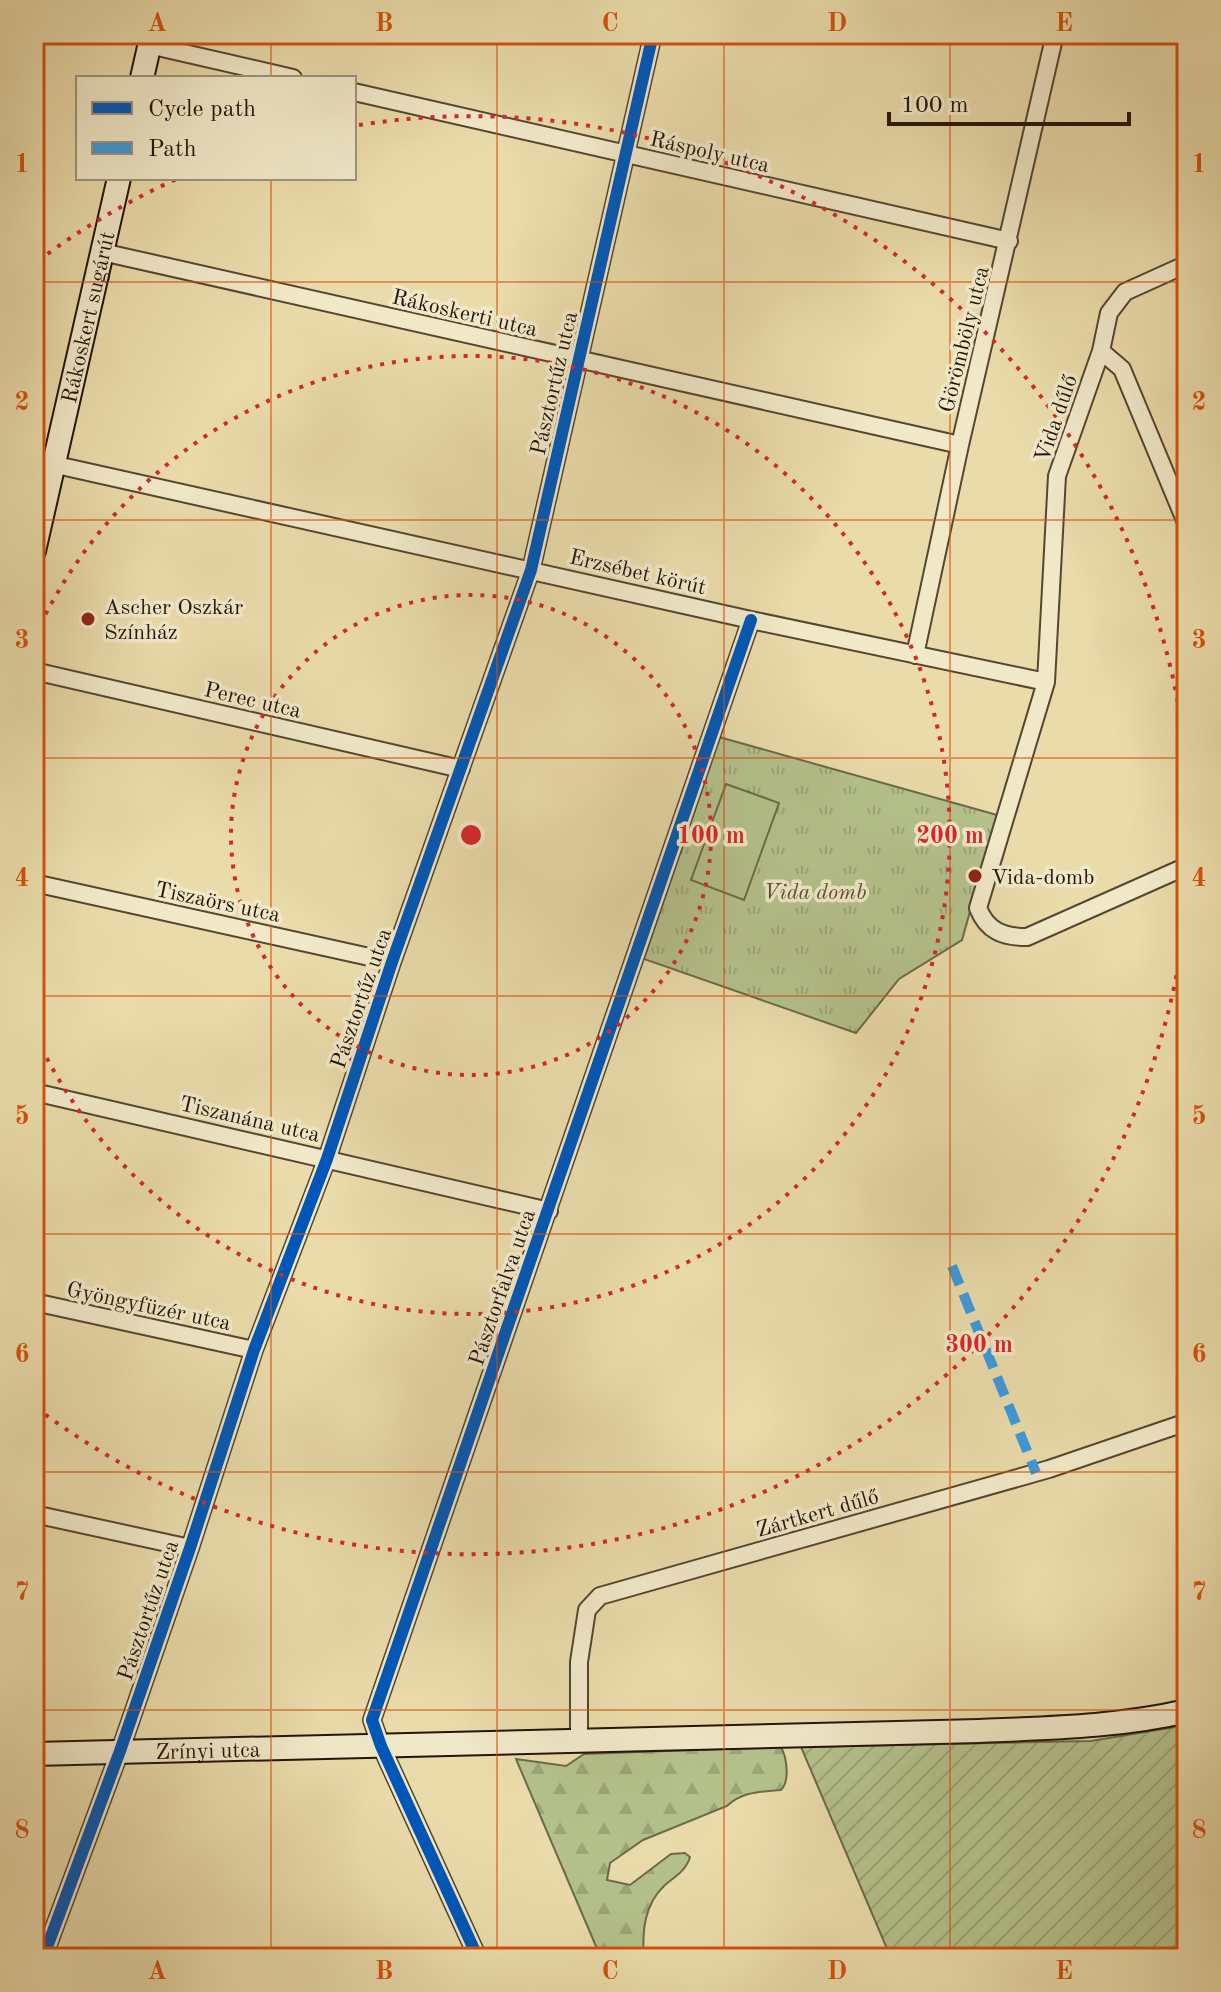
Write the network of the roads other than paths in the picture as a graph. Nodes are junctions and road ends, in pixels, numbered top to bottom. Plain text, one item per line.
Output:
1 (653, 34) edge
2 (1051, 35) edge
3 (150, 40) edge
4 (142, 76) edge
5 (285, 76) edge
6 (356, 92) edge
7 (625, 154) junction
8 (119, 180) edge
9 (1009, 241) junction
10 (102, 252) junction
11 (1187, 264) edge
12 (1101, 351) junction
13 (579, 360) junction
14 (960, 445) junction
15 (43, 465) edge
16 (1187, 525) edge
17 (34, 551) edge
18 (531, 570) junction
19 (751, 620) junction
20 (915, 655) junction
21 (34, 671) edge
22 (1046, 682) junction
23 (461, 769) junction
24 (1187, 866) edge
25 (34, 883) edge
26 (392, 962) junction
27 (34, 1092) edge
28 (327, 1159) junction
29 (549, 1211) junction
30 (34, 1302) edge
31 (254, 1350) junction
32 (1187, 1422) edge
33 (34, 1514) edge
34 (190, 1548) junction
35 (1187, 1711) edge
36 (579, 1741) junction
37 (381, 1746) junction
38 (120, 1751) junction
39 (34, 1754) edge
40 (43, 1958) edge
41 (478, 1958) edge

1 - 7 street, Pásztortűz utca
2 - 9 street, Görömböly utca
3 - 4 main road
3 - 5 street
6 - 7 street, Ráspoly utca
7 - 9 street, Ráspoly utca
7 - 13 street, Pásztortűz utca
8 - 10 main road, Rákoskert sugárút
9 - 14 street, Görömböly utca
10 - 13 street, Rákoskerti utca
10 - 15 main road, Rákoskert sugárút
11 - 12 street, Vida dűlő
12 - 16 street
12 - 22 street, Vida dűlő
13 - 14 street, Rákoskerti utca
13 - 18 street, Pásztortűz utca
14 - 20 street, Görömböly utca
15 - 17 main road, Rákoskert sugárút
15 - 18 street, Erzsébet körút
18 - 19 street, Erzsébet körút
18 - 23 street, Pásztortűz utca
19 - 20 street, Erzsébet körút
19 - 29 street, Pásztorfalva utca
20 - 22 street, Erzsébet körút
21 - 23 street, Perec utca
22 - 24 street, Vida dűlő
23 - 26 street, Pásztortűz utca
25 - 26 street, Tiszaörs utca
26 - 28 street, Pásztortűz utca
27 - 28 street, Tiszanána utca
28 - 29 street, Tiszanána utca
28 - 31 street, Pásztortűz utca
29 - 37 street, Pásztorfalva utca
30 - 31 street, Gyöngyfüzér utca
31 - 34 street, Pásztortűz utca
32 - 36 street, Zártkert dűlő
33 - 34 street
34 - 38 street, Pásztortűz utca
35 - 36 main road, Zrínyi utca
36 - 37 main road, Zrínyi utca
37 - 38 main road, Zrínyi utca
37 - 41 street, Pásztorfalva utca
38 - 39 main road, Zrínyi utca
38 - 40 street, Pásztortűz utca

